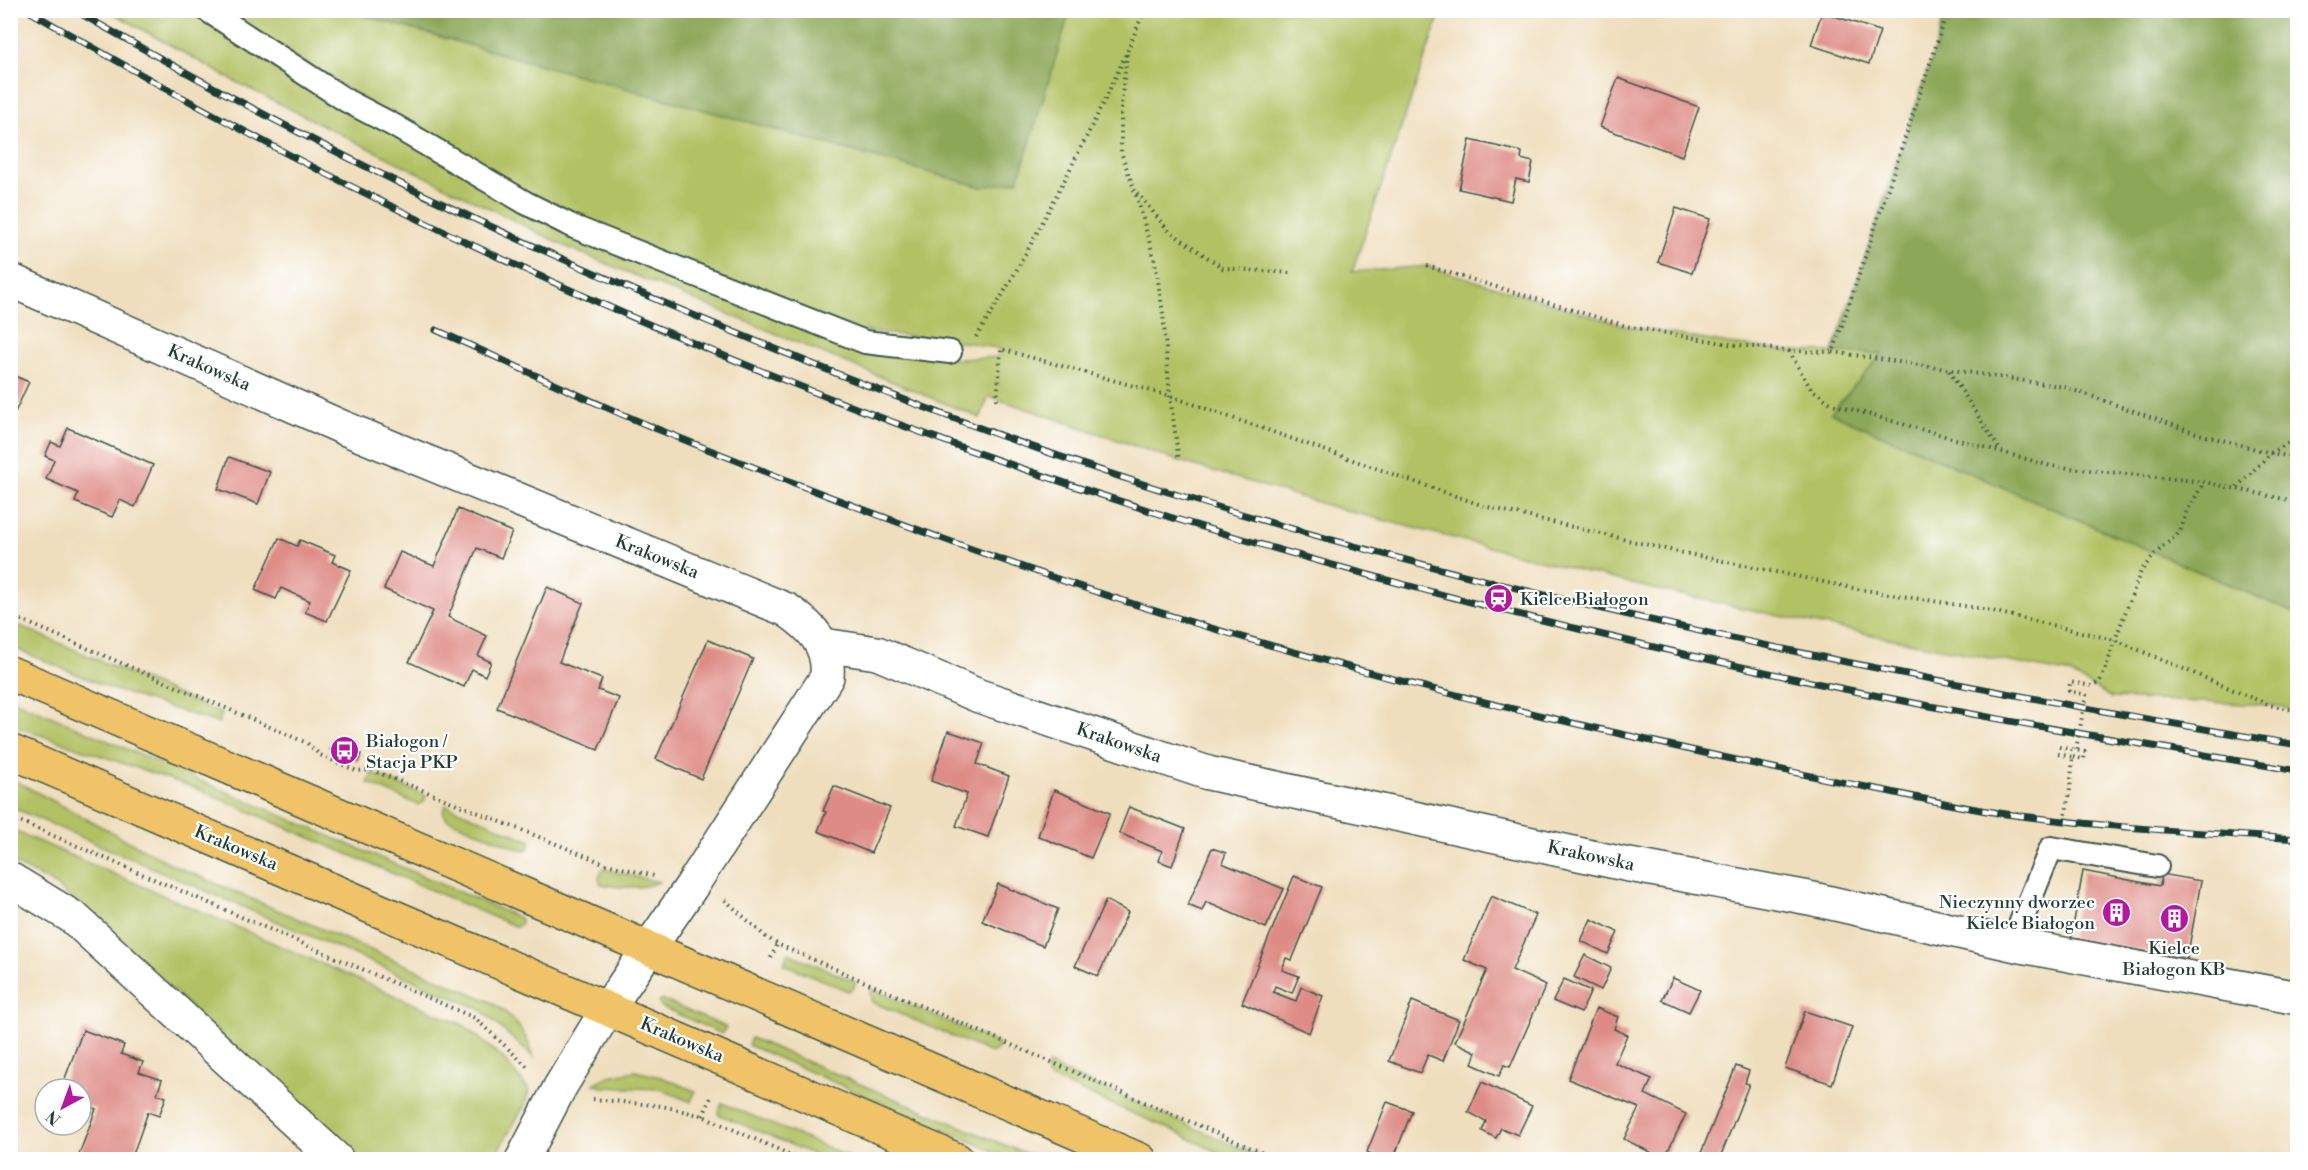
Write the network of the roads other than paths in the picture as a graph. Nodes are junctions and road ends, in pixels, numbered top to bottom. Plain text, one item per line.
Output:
1 (207, 10) edge
2 (10, 280) edge
3 (950, 352) road end
4 (823, 645) junction
5 (10, 673) edge
6 (10, 751) edge
7 (2157, 866) dead end
8 (10, 879) edge
9 (2016, 945) junction
10 (648, 948) junction
11 (2298, 998) edge
12 (608, 1008) junction
13 (337, 1160) edge
14 (522, 1160) edge
15 (957, 1160) edge
16 (1140, 1160) edge

1 - 3 lane
2 - 4 street, Krakowska
4 - 9 street, Krakowska
4 - 10 street
5 - 10 main road
6 - 12 main road, Krakowska
7 - 9 lane
8 - 13 street
9 - 11 street, Krakowska
10 - 12 street
10 - 16 main road
12 - 14 street
12 - 15 main road, Krakowska

